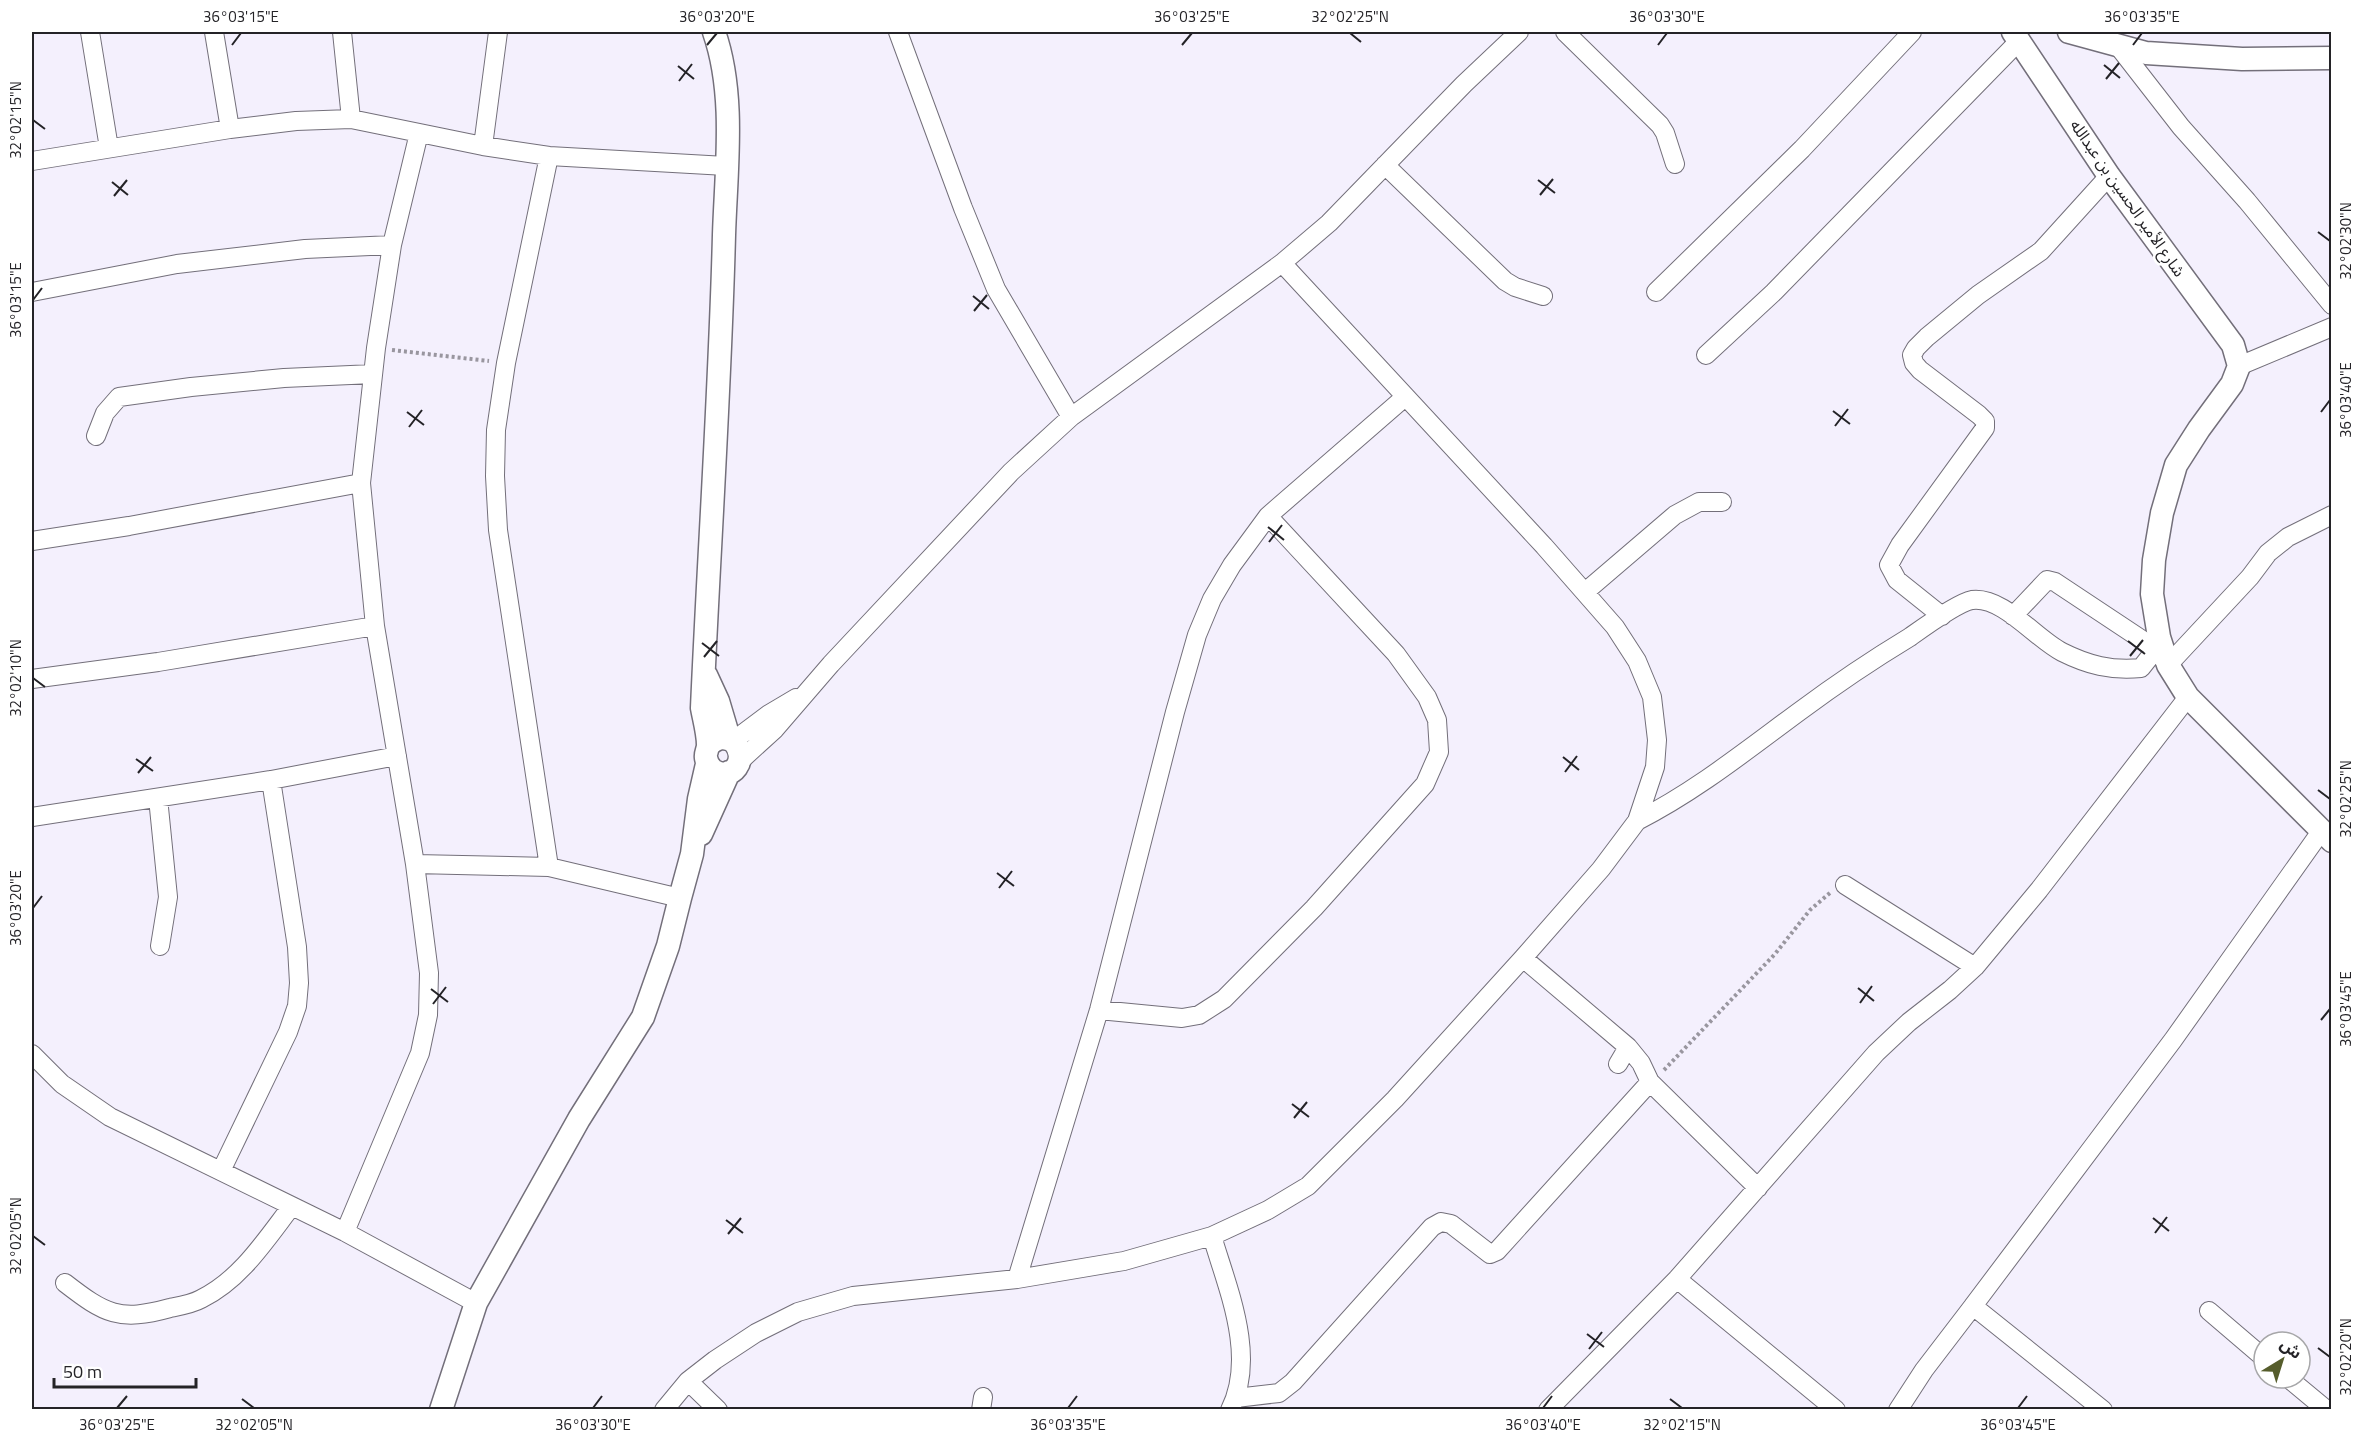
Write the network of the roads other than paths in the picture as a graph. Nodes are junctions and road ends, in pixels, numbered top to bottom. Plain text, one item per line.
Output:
1 (90, 32) edge
2 (214, 32) edge
3 (342, 32) edge
4 (498, 32) edge
5 (714, 32) edge
6 (898, 32) edge
7 (1519, 32) edge
8 (1565, 32) edge
9 (1912, 32) edge
10 (2069, 32) edge
11 (2016, 36) edge
12 (2118, 46) junction
13 (2331, 58) edge
14 (351, 119) junction
15 (230, 129) junction
16 (419, 133) junction
17 (483, 146) junction
18 (109, 148) junction
19 (549, 156) junction
20 (32, 161) edge
21 (1675, 164) dead end
22 (726, 165) junction
23 (1384, 165) junction
24 (2109, 176) junction
25 (392, 245) junction
26 (1282, 263) junction
27 (32, 292) edge
28 (1656, 292) dead end
29 (1543, 296) dead end
30 (2331, 305) edge
31 (2331, 327) edge
32 (1706, 355) dead end
33 (2239, 366) junction
34 (373, 374) junction
35 (1406, 397) junction
36 (1071, 417) junction
37 (96, 436) dead end
38 (361, 483) junction
39 (1722, 502) dead end
40 (2331, 515) edge
41 (1268, 516) junction
42 (32, 541) edge
43 (1585, 592) junction
44 (1942, 616) junction
45 (2013, 616) junction
46 (375, 626) junction
47 (2162, 657) junction
48 (32, 679) edge
49 (2188, 697) junction
50 (724, 754) junction
51 (397, 756) junction
52 (271, 780) junction
53 (158, 798) junction
54 (32, 817) edge
55 (1637, 820) junction
56 (2326, 836) edge
57 (415, 864) junction
58 (549, 867) junction
59 (1845, 885) road end
60 (680, 898) junction
61 (160, 946) dead end
62 (1524, 958) junction
63 (1975, 967) junction
64 (1099, 1010) junction
65 (1628, 1047) junction
66 (32, 1054) edge
67 (1618, 1064) dead end
68 (1650, 1082) junction
69 (221, 1172) junction
70 (1758, 1188) junction
71 (291, 1207) junction
72 (345, 1232) junction
73 (1212, 1236) junction
74 (1017, 1279) junction
75 (1677, 1279) junction
76 (65, 1283) dead end
77 (476, 1303) junction
78 (1973, 1306) junction
79 (2209, 1311) dead end
80 (2252, 1348) edge
81 (688, 1381) junction
82 (2306, 1390) edge
83 (1233, 1404) edge
84 (2326, 1404) edge
85 (441, 1410) edge
86 (664, 1410) edge
87 (718, 1410) edge
88 (1548, 1410) edge
89 (1836, 1410) edge
90 (1898, 1410) edge
91 (2103, 1410) edge

1 - 18 street
2 - 15 street
3 - 14 street
4 - 17 street
5 - 22 street
6 - 36 street
7 - 23 street
8 - 21 street
9 - 28 street
10 - 12 street
11 - 24 street, شارع الأمير الحسين بن عبدالله
11 - 32 street
12 - 13 street
12 - 30 street
14 - 15 street
14 - 16 street
15 - 18 street
16 - 17 street
16 - 25 street
17 - 19 street
18 - 20 street
19 - 22 street
19 - 58 street
22 - 50 street
23 - 26 street
23 - 29 street
24 - 33 street, شارع الأمير الحسين بن عبدالله
24 - 44 street
25 - 27 street
25 - 34 street
26 - 35 street
26 - 36 street
31 - 33 street
33 - 47 street
34 - 37 street
34 - 38 street
35 - 41 street
35 - 43 street
36 - 50 street
38 - 42 street
38 - 46 street
39 - 43 street
40 - 47 street
41 - 64 street
41 - 64 street
43 - 55 street
44 - 45 street
44 - 55 street
45 - 47 street
45 - 47 street
46 - 48 street
46 - 51 street
47 - 49 street
49 - 56 street
49 - 63 street
50 - 60 street
51 - 52 street
51 - 57 street
52 - 53 street
52 - 69 street
53 - 54 street
53 - 61 street
55 - 62 street
56 - 78 street
57 - 58 street
57 - 72 street
58 - 60 street
59 - 63 street
60 - 77 street
62 - 65 street
62 - 73 street
63 - 70 street
64 - 74 street
65 - 67 street
65 - 68 street
66 - 69 street
68 - 70 street
68 - 83 street
69 - 71 street
70 - 75 street
71 - 72 street
71 - 76 street
72 - 77 street
73 - 74 street
73 - 83 street
74 - 81 street
75 - 88 street
75 - 89 street
77 - 85 street
78 - 90 street
78 - 91 street
79 - 80 street
81 - 86 street
81 - 87 street
82 - 84 street

